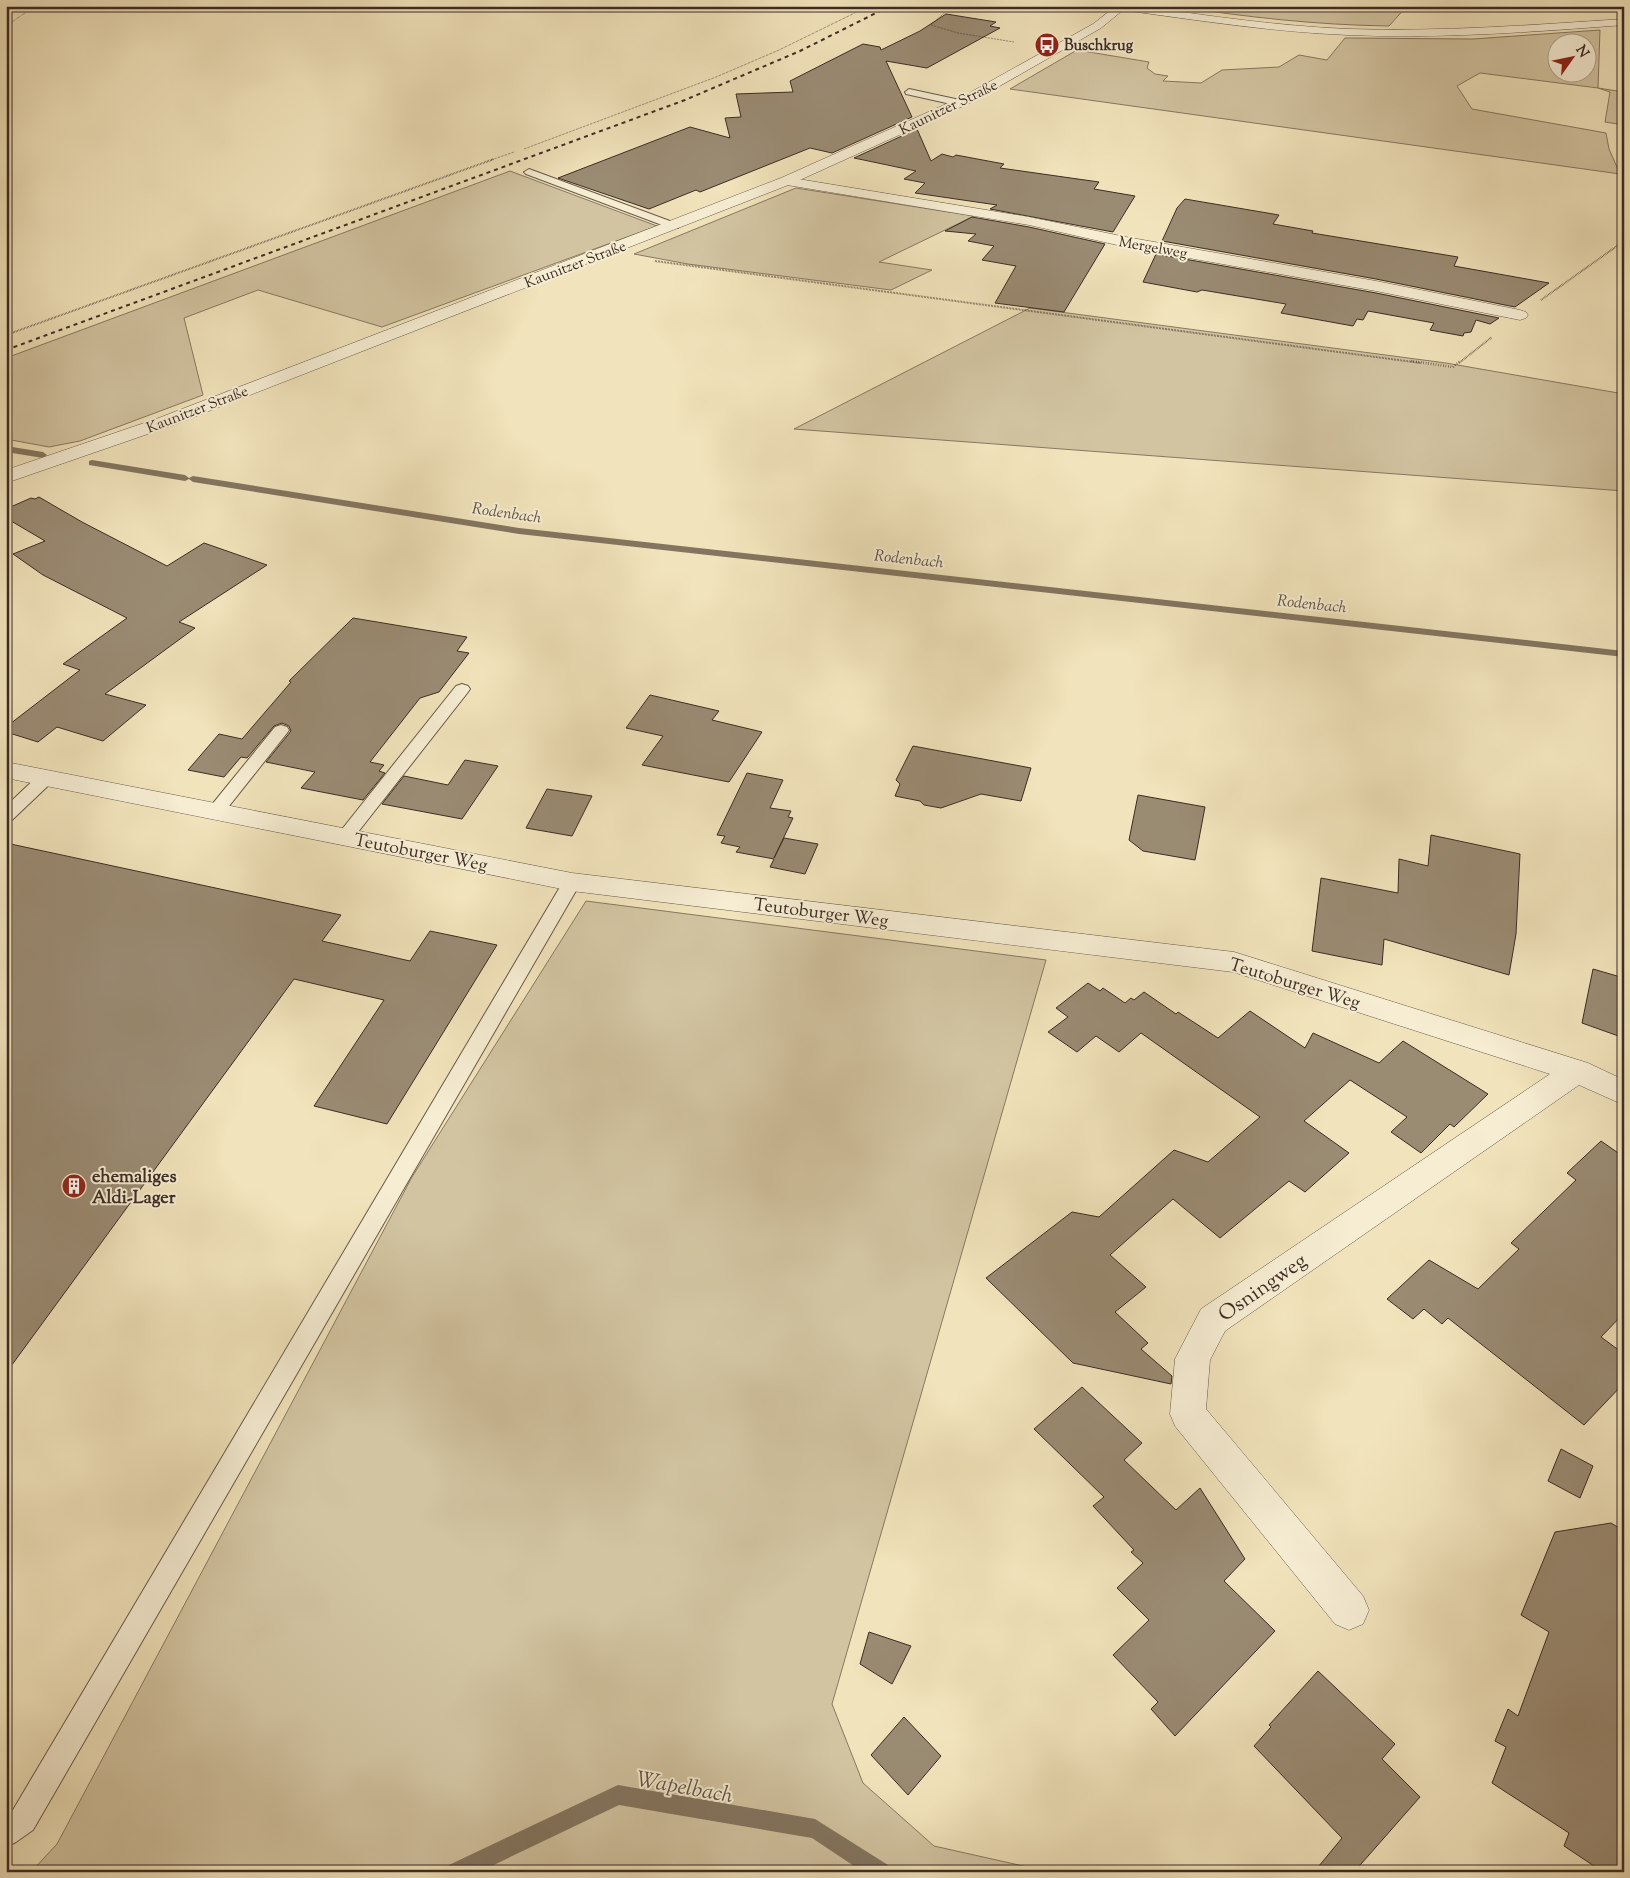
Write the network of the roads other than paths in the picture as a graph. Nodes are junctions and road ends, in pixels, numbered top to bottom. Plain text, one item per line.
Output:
1 (1123, 7) edge
2 (1624, 22) edge
3 (909, 92) dead end
4 (960, 103) junction
5 (529, 172) dead end
6 (786, 181) junction
7 (674, 226) junction
8 (1520, 315) road end
9 (6, 478) edge
10 (462, 689) dead end
11 (281, 730) dead end
12 (6, 770) edge
13 (46, 778) junction
14 (216, 812) junction
15 (6, 816) edge
16 (345, 837) junction
17 (572, 882) junction
18 (1577, 1071) junction
19 (1624, 1094) edge
20 (1349, 1610) dead end
21 (6, 1832) edge

1 - 2 street
1 - 4 street, Kaunitzer Straße
3 - 4 lane
4 - 6 street, Kaunitzer Straße
5 - 7 lane
6 - 7 street, Kaunitzer Straße
6 - 8 street, Mergelweg
7 - 9 street, Kaunitzer Straße
10 - 16 lane
11 - 14 lane
12 - 13 street, Teutoburger Weg
13 - 14 street, Teutoburger Weg
13 - 15 lane
14 - 16 street, Teutoburger Weg
16 - 17 street, Teutoburger Weg
17 - 18 street, Teutoburger Weg
17 - 21 lane
18 - 19 street, Teutoburger Weg
18 - 20 street, Osningweg

